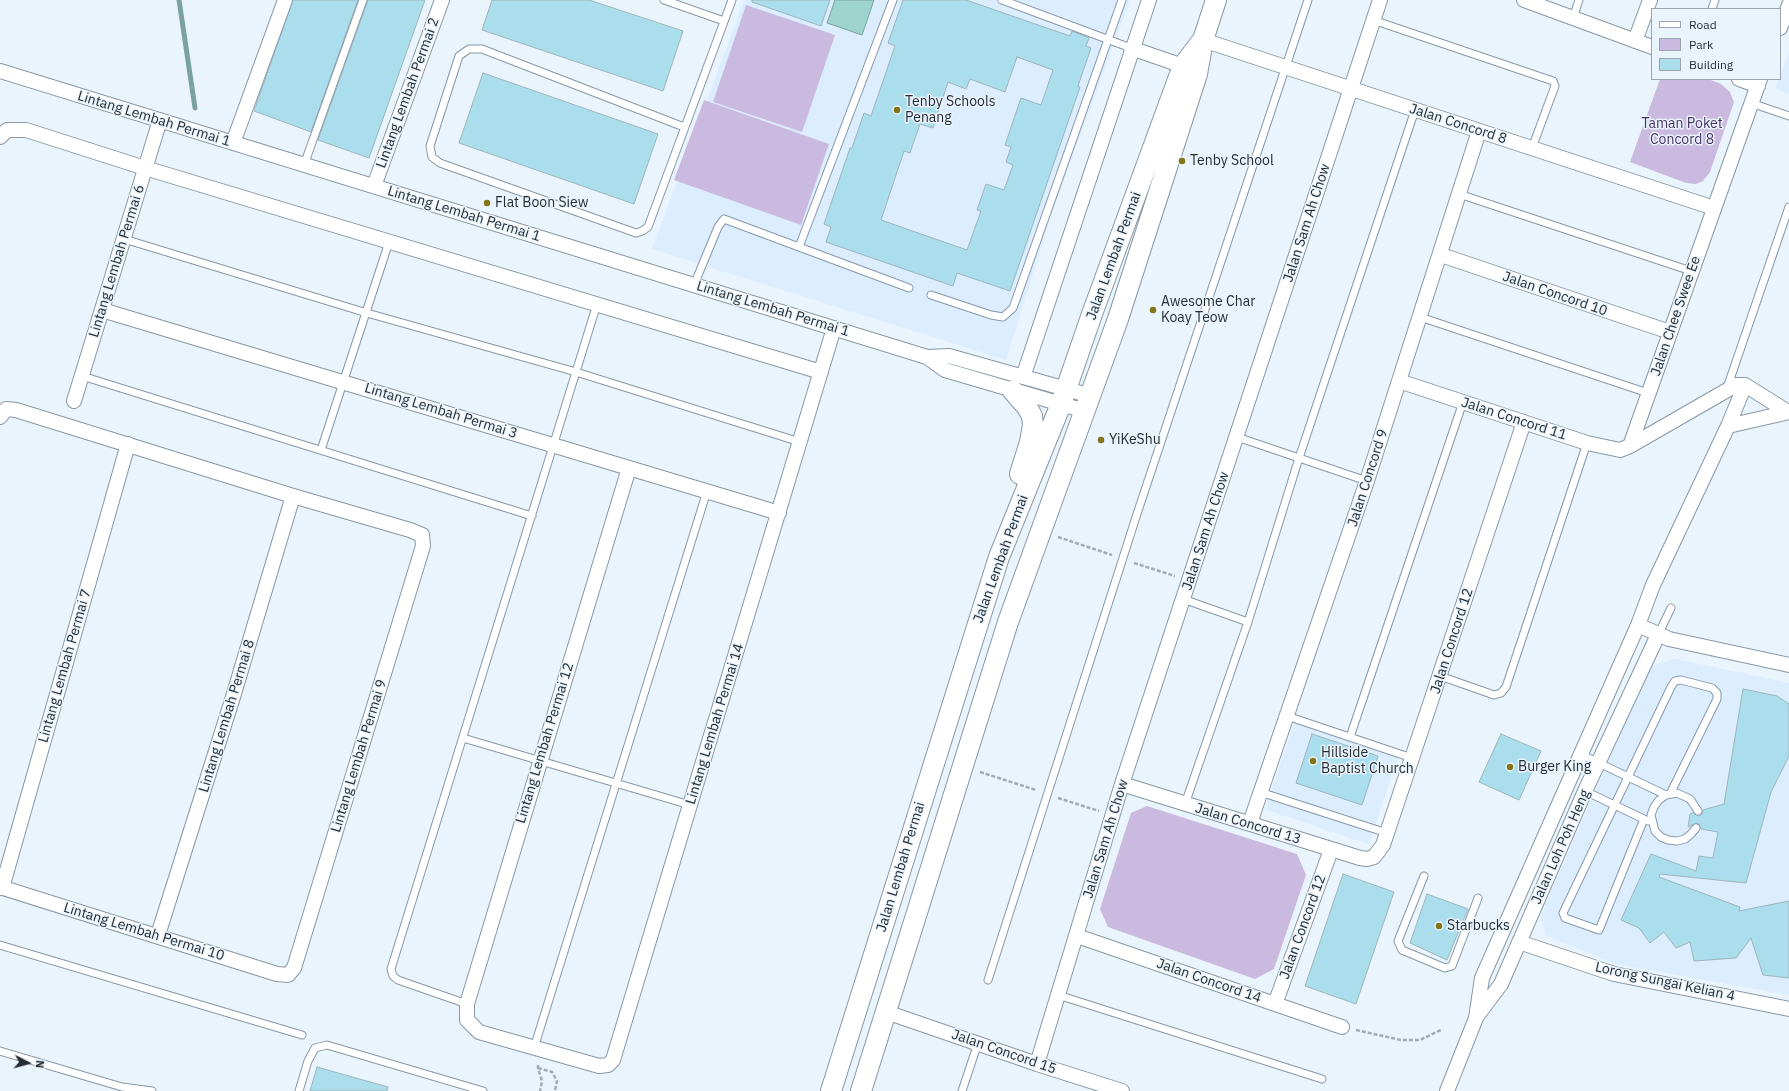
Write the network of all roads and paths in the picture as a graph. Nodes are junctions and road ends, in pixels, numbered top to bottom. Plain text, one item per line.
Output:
1 (285, 0) edge
2 (363, 0) edge
3 (442, 0) edge
4 (664, 0) edge
5 (732, 0) edge
6 (893, 0) edge
7 (1002, 0) edge
8 (1122, 0) edge
9 (1149, 0) edge
10 (1216, 0) edge
11 (1308, 0) edge
12 (1380, 0) edge
13 (1524, 0) edge
14 (1579, 0) edge
15 (1650, 0) edge
16 (1789, 5) edge
17 (1573, 18) junction
18 (1373, 20) junction
19 (724, 21) junction
20 (1781, 25) edge
21 (1108, 39) junction
22 (1202, 40) junction
23 (1635, 41) junction
24 (1651, 47) edge
25 (1131, 48) junction
26 (1183, 66) junction
27 (1286, 68) junction
28 (0, 72) edge
29 (1746, 80) edge
30 (1759, 82) edge
31 (1351, 89) junction
32 (1751, 103) junction
33 (1415, 110) junction
34 (1789, 116) edge
35 (160, 120) junction
36 (684, 127) junction
37 (1479, 131) junction
38 (4, 133) edge
39 (233, 143) junction
40 (1532, 148) junction
41 (304, 165) junction
42 (145, 168) junction
43 (374, 186) junction
44 (1459, 194) junction
45 (1789, 206) edge
46 (1714, 208) junction
47 (124, 239) junction
48 (389, 242) junction
49 (799, 247) junction
50 (1441, 255) junction
51 (1691, 271) junction
52 (694, 285) junction
53 (909, 288) dead end
54 (931, 295) dead end
55 (597, 304) junction
56 (102, 310) junction
57 (367, 313) junction
58 (1420, 317) junction
59 (834, 328) junction
60 (1670, 332) junction
61 (576, 372) junction
62 (821, 372) junction
63 (82, 376) junction
64 (1399, 381) junction
65 (343, 382) junction
66 (1018, 384) junction
67 (1745, 385) junction
68 (1727, 388) junction
69 (1648, 393) junction
70 (1064, 397) junction
71 (74, 401) dead end
72 (1463, 402) junction
73 (1088, 403) junction
74 (1789, 412) edge
75 (3, 413) edge
76 (1524, 422) junction
77 (1728, 426) junction
78 (1236, 436) junction
79 (800, 442) junction
80 (1588, 443) junction
81 (128, 444) junction
82 (554, 445) junction
83 (1630, 446) junction
84 (321, 450) junction
85 (1299, 458) junction
86 (629, 468) junction
87 (1367, 482) junction
88 (707, 491) junction
89 (293, 496) junction
90 (779, 513) junction
91 (532, 516) junction
92 (999, 557) junction
93 (1183, 599) junction
94 (1671, 608) dead end
95 (1248, 622) junction
96 (1638, 625) junction
97 (1658, 635) junction
98 (1789, 665) edge
99 (1440, 676) junction
100 (1287, 716) junction
101 (1350, 737) junction
102 (464, 738) junction
103 (1580, 754) junction
104 (1412, 758) junction
105 (539, 760) junction
106 (1598, 763) junction
107 (1626, 777) junction
108 (616, 783) junction
109 (1122, 784) junction
110 (1585, 791) junction
111 (1260, 792) junction
112 (1668, 794) junction
113 (1185, 804) junction
114 (1614, 804) junction
115 (690, 805) junction
116 (1698, 812) dead end
117 (1644, 819) junction
118 (1250, 823) junction
119 (1652, 823) junction
120 (1696, 828) dead end
121 (1387, 833) junction
122 (1331, 850) junction
123 (1374, 857) joint
124 (1424, 876) dead end
125 (1, 888) edge
126 (1478, 898) dead end
127 (158, 935) junction
128 (1077, 936) junction
129 (1519, 942) junction
130 (0, 945) edge
131 (288, 975) joint
132 (988, 980) dead end
133 (1058, 995) junction
134 (467, 1004) junction
135 (1275, 1004) junction
136 (1789, 1009) edge
137 (886, 1012) junction
138 (1476, 1018) junction
139 (1342, 1027) joint
140 (1441, 1030) dead end
141 (302, 1035) dead end
142 (978, 1043) junction
143 (538, 1049) junction
144 (0, 1051) edge
145 (1037, 1064) junction
146 (538, 1068) junction
147 (1322, 1079) dead end
148 (152, 1091) edge
149 (299, 1091) edge
150 (483, 1091) edge
151 (540, 1091) edge
152 (555, 1091) edge
153 (831, 1091) edge
154 (861, 1091) edge
155 (962, 1091) edge
156 (1122, 1091) edge
157 (1447, 1091) edge

1 - 39 street
2 - 41 lane
3 - 43 street, Lintang Lembah Permai 2
4 - 19 lane
5 - 19 lane
6 - 49 lane
7 - 21 lane
8 - 21 lane
9 - 25 street
10 - 22 main road, Jalan Lembah Permai
11 - 27 lane
12 - 18 street, Jalan Sam Ah Chow
13 - 17 street
14 - 17 lane
15 - 23 street
16 - 20 street
17 - 23 street
18 - 31 street, Jalan Sam Ah Chow
18 - 40 lane
19 - 36 lane
21 - 25 lane
21 - 54 lane
22 - 26 main road, Jalan Lembah Permai
22 - 27 street, Jalan Concord 8
22 - 73 main road, Jalan Lembah Permai
23 - 24 street
25 - 26 street
25 - 66 street
26 - 70 main road, Jalan Lembah Permai
27 - 31 street, Jalan Concord 8
27 - 132 lane
28 - 35 street, Lintang Lembah Permai 1
29 - 30 street
30 - 32 street, Jalan Chee Swee Ee
31 - 33 street, Jalan Concord 8
31 - 78 street, Jalan Sam Ah Chow
32 - 34 lane
32 - 46 street, Jalan Chee Swee Ee
33 - 37 street, Jalan Concord 8
33 - 85 lane
35 - 39 street, Lintang Lembah Permai 1
35 - 42 street, Lintang Lembah Permai 6
36 - 36 lane
37 - 40 street, Jalan Concord 8
37 - 44 street, Jalan Concord 9
38 - 42 street
39 - 41 street, Lintang Lembah Permai 1
40 - 46 street, Jalan Concord 8
41 - 43 street, Lintang Lembah Permai 1
42 - 47 street, Lintang Lembah Permai 6
42 - 48 street
43 - 52 street, Lintang Lembah Permai 1
44 - 50 street, Jalan Concord 9
44 - 51 lane
45 - 68 lane
46 - 51 street, Jalan Chee Swee Ee
47 - 56 street, Lintang Lembah Permai 6
47 - 57 lane
48 - 55 street
48 - 57 lane
49 - 52 lane
49 - 53 lane
50 - 58 street, Jalan Concord 9
50 - 60 street, Jalan Concord 10
51 - 60 street, Jalan Chee Swee Ee
52 - 59 street, Lintang Lembah Permai 1
55 - 61 lane
55 - 62 street
56 - 63 street, Lintang Lembah Permai 6
56 - 65 street, Lintang Lembah Permai 3
57 - 61 lane
57 - 65 lane
58 - 64 street, Jalan Concord 9
58 - 69 lane
59 - 62 street, Lintang Lembah Permai 14
59 - 66 street, Lintang Lembah Permai 1
60 - 69 street, Jalan Chee Swee Ee
61 - 79 lane
61 - 82 lane
62 - 79 street, Lintang Lembah Permai 14
63 - 71 street, Lintang Lembah Permai 6
63 - 84 lane
64 - 72 street, Jalan Concord 11
64 - 87 street, Jalan Concord 9
65 - 82 street, Lintang Lembah Permai 3
65 - 84 lane
66 - 70 street, Lintang Lembah Permai 1
66 - 92 main road
67 - 68 street
67 - 74 street
67 - 77 street, Jalan Loh Poh Heng
68 - 83 street
69 - 83 street, Jalan Chee Swee Ee
70 - 73 street, Lintang Lembah Permai 1
70 - 92 main road, Jalan Lembah Permai
72 - 76 street, Jalan Concord 11
72 - 101 lane
73 - 137 main road, Jalan Lembah Permai
74 - 77 street
75 - 81 street
76 - 80 street, Jalan Concord 11
76 - 99 street, Jalan Concord 12
77 - 96 street, Jalan Loh Poh Heng
78 - 85 lane
78 - 93 street, Jalan Sam Ah Chow
79 - 90 street, Lintang Lembah Permai 14
80 - 83 street, Jalan Concord 11
80 - 99 lane
81 - 89 street
81 - 125 street, Lintang Lembah Permai 7
82 - 86 street, Lintang Lembah Permai 3
82 - 91 lane
84 - 91 lane
85 - 87 lane
85 - 95 lane
86 - 88 street, Lintang Lembah Permai 3
86 - 105 street, Lintang Lembah Permai 12
87 - 100 street, Jalan Concord 9
88 - 90 street, Lintang Lembah Permai 3
88 - 108 lane
89 - 127 street, Lintang Lembah Permai 8
89 - 131 street, Lintang Lembah Permai 9
90 - 115 street, Lintang Lembah Permai 14
91 - 102 lane
92 - 153 main road, Jalan Lembah Permai
93 - 95 lane
93 - 109 street, Jalan Sam Ah Chow
94 - 97 lane, Jalan Loh Poh Heng
95 - 113 lane
96 - 97 street
96 - 103 street, Jalan Loh Poh Heng
97 - 98 street
97 - 106 street, Jalan Loh Poh Heng
99 - 104 street, Jalan Concord 12
100 - 101 lane
100 - 111 street, Jalan Concord 9
101 - 104 lane
102 - 105 lane
102 - 134 lane
103 - 106 lane
103 - 138 street, Jalan Loh Poh Heng
104 - 121 street, Jalan Concord 12
105 - 108 lane
105 - 134 street, Lintang Lembah Permai 12
106 - 107 lane
106 - 110 street, Jalan Loh Poh Heng
107 - 112 lane
107 - 112 lane
107 - 114 lane
108 - 115 lane
108 - 143 lane
109 - 113 street, Jalan Concord 13
109 - 128 street, Jalan Sam Ah Chow
110 - 114 lane
110 - 129 street, Jalan Loh Poh Heng
111 - 118 street, Jalan Concord 9
111 - 121 lane
112 - 116 lane
112 - 119 lane
113 - 118 street, Jalan Concord 13
114 - 117 lane
114 - 117 lane
115 - 143 street, Lintang Lembah Permai 14
117 - 119 lane
118 - 122 street, Jalan Concord 13
119 - 120 lane
121 - 123 street, Jalan Concord 12
122 - 123 street, Jalan Concord 13
122 - 135 street, Jalan Concord 12
124 - 126 lane
125 - 127 street, Lintang Lembah Permai 10
127 - 131 street, Lintang Lembah Permai 10
128 - 133 street, Jalan Sam Ah Chow
128 - 135 street, Jalan Concord 14
129 - 136 street, Lorong Sungai Kelian 4
129 - 138 street, Jalan Loh Poh Heng
130 - 141 lane
133 - 145 street, Jalan Sam Ah Chow
133 - 147 lane
134 - 143 street, Lintang Lembah Permai 12
135 - 139 street, Jalan Concord 14
137 - 142 street, Jalan Concord 15
137 - 154 main road, Jalan Lembah Permai
138 - 157 street, Jalan Loh Poh Heng
139 - 140 path
142 - 145 street, Jalan Concord 15
142 - 155 lane
143 - 146 path
144 - 148 lane
145 - 156 street, Jalan Concord 15
146 - 151 path
146 - 152 path
149 - 150 lane

